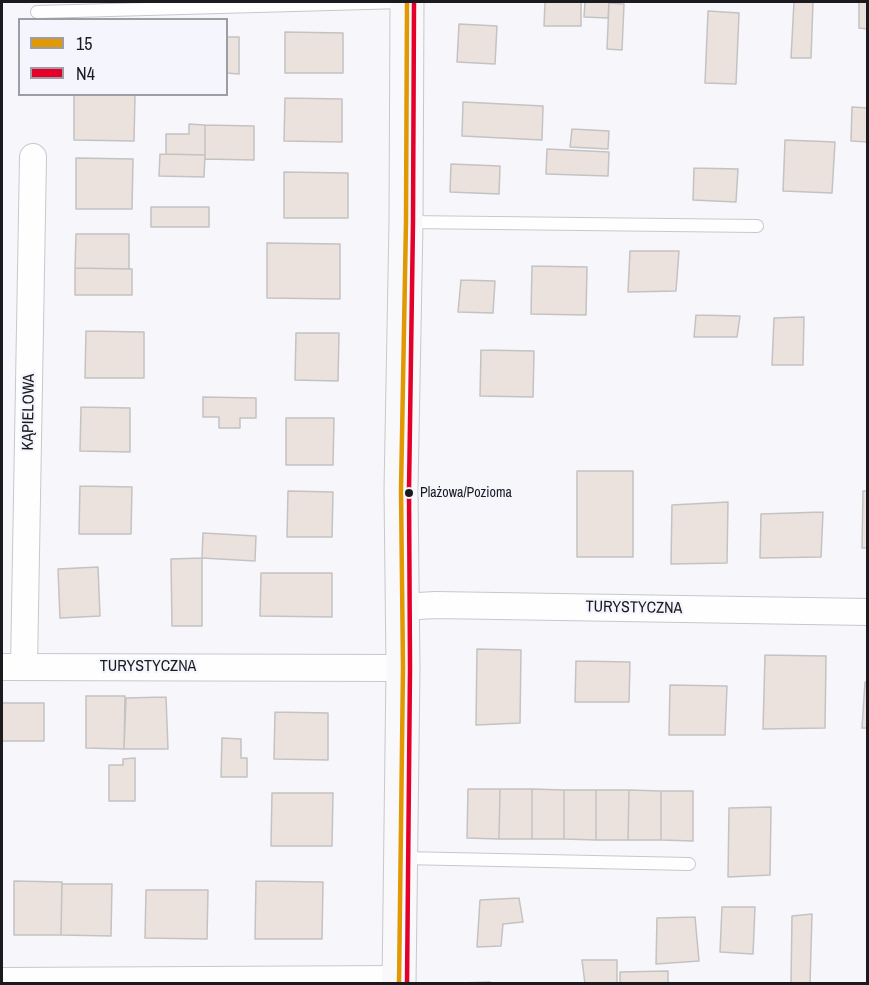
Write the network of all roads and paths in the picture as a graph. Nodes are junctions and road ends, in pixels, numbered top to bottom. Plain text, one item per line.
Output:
1 (407, 2) edge
2 (37, 12) dead end
3 (33, 157) dead end
4 (406, 222) junction
5 (756, 226) dead end
6 (401, 607) junction
7 (867, 612) edge
8 (13, 667) edge
9 (403, 668) junction
10 (400, 858) junction
11 (689, 864) dead end
12 (2, 981) edge
13 (399, 981) edge

1 - 2 lane
1 - 4 street
3 - 8 street, KĄPIELOWA
4 - 5 lane
4 - 6 street
6 - 7 street, TURYSTYCZNA
6 - 9 street
8 - 9 street, TURYSTYCZNA
9 - 10 street
10 - 11 lane
10 - 13 street
12 - 13 street

